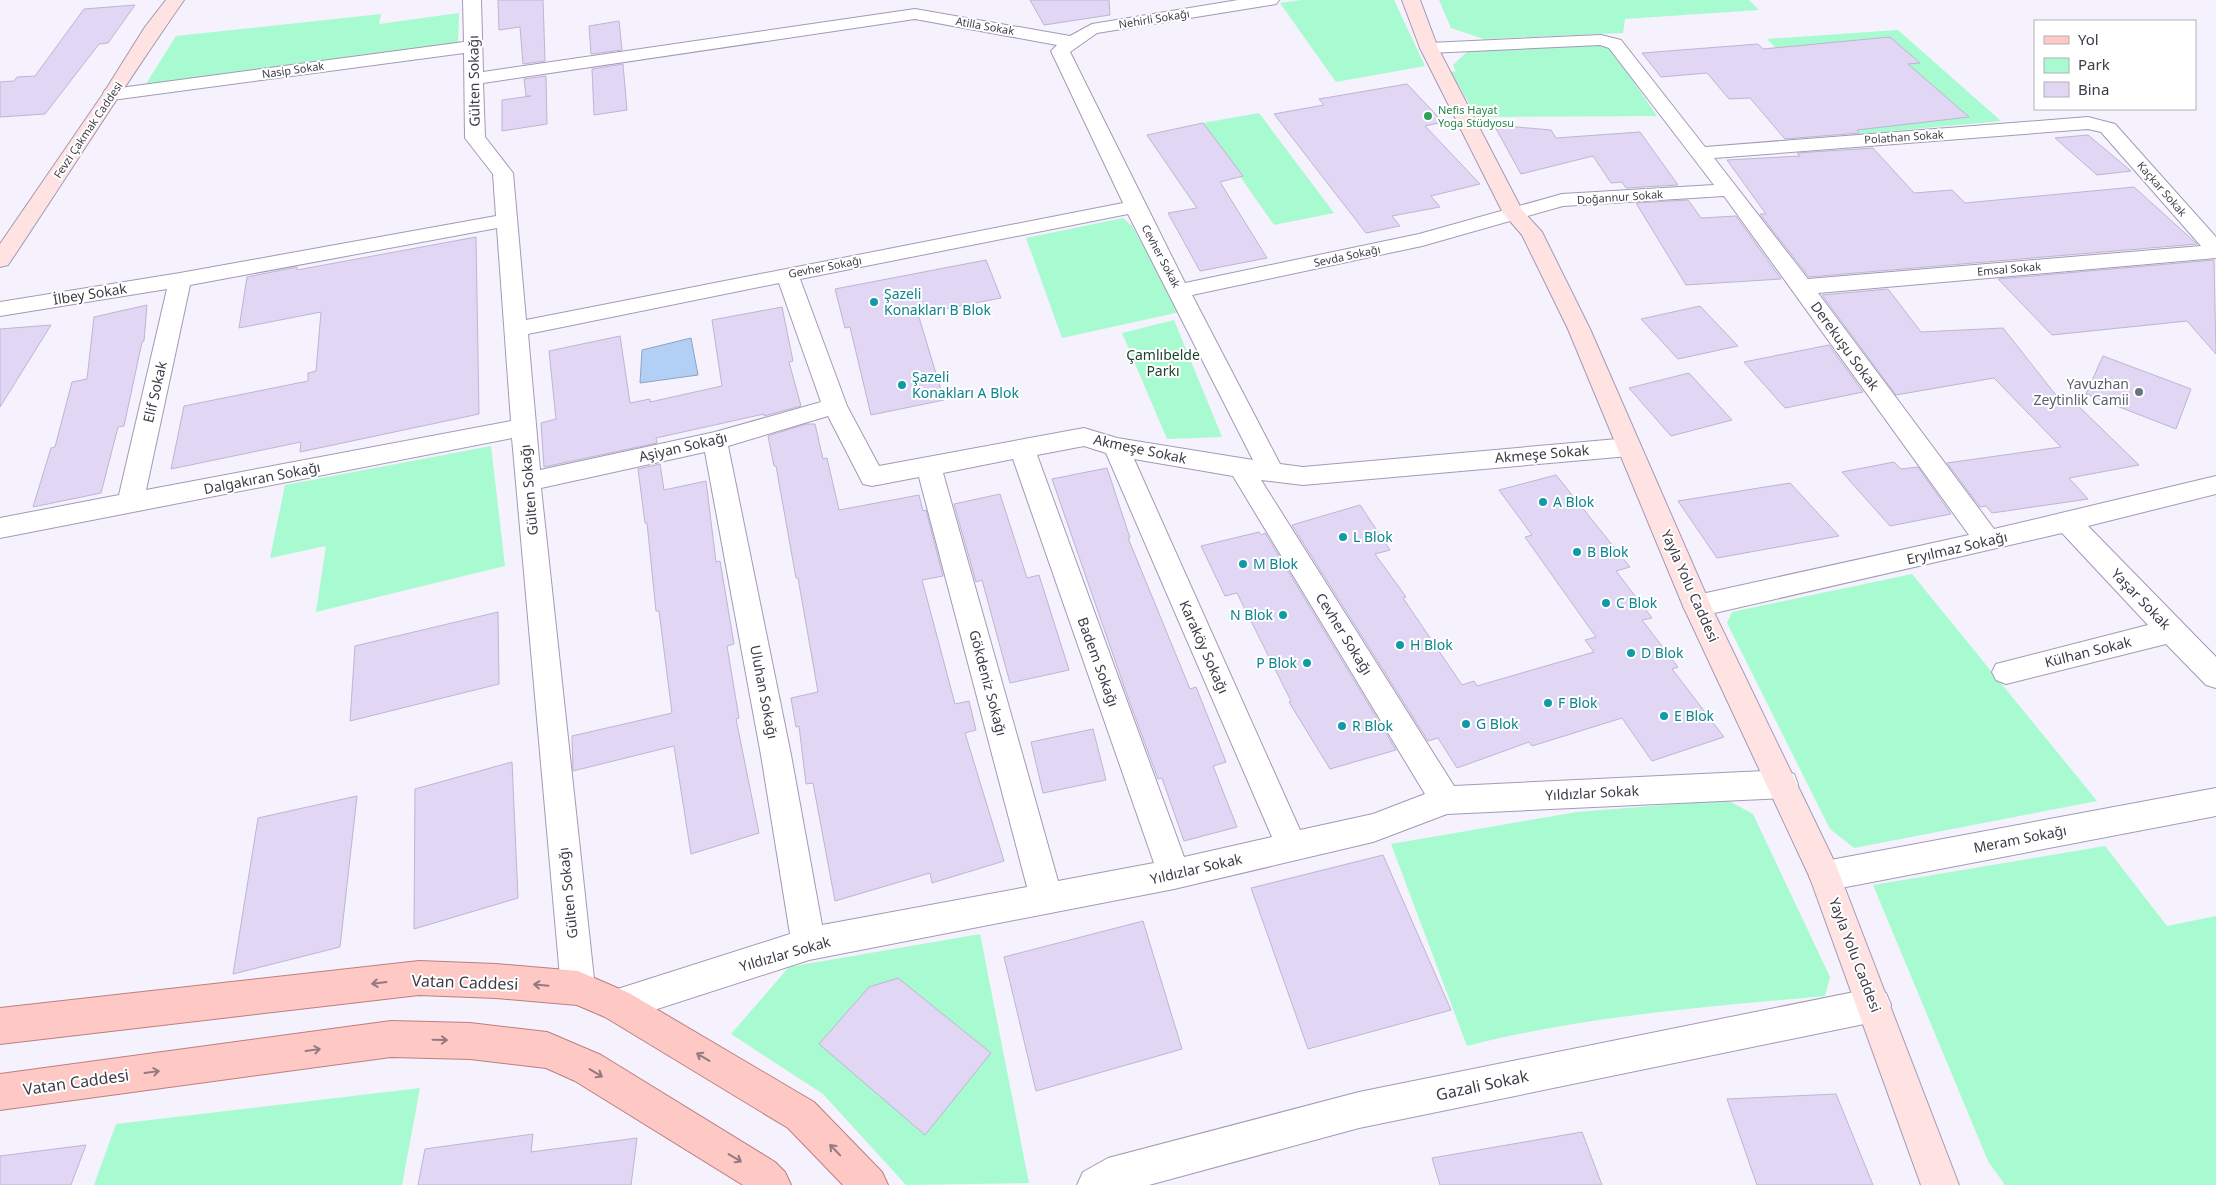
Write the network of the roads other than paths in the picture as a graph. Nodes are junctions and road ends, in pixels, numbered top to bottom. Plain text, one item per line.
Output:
1 (171, 0) edge
2 (175, 0) edge
3 (472, 0) edge
4 (1270, 0) edge
5 (1411, 0) edge
6 (910, 7) edge
7 (154, 27) junction
8 (1072, 42) junction
9 (473, 46) junction
10 (1429, 48) junction
11 (474, 79) junction
12 (112, 94) junction
13 (2108, 128) joint
14 (1699, 153) junction
15 (1727, 190) junction
16 (1135, 207) junction
17 (1514, 213) junction
18 (506, 220) junction
19 (2216, 250) edge
20 (0, 260) edge
21 (787, 275) junction
22 (180, 280) junction
23 (1802, 287) junction
24 (1179, 291) junction
25 (0, 310) edge
26 (516, 329) junction
27 (835, 406) junction
28 (524, 427) junction
29 (715, 440) junction
30 (1629, 446) junction
31 (1116, 447) junction
32 (1022, 449) junction
33 (929, 466) junction
34 (1241, 468) junction
35 (1272, 472) junction
36 (528, 482) junction
37 (2216, 485) edge
38 (130, 504) junction
39 (2067, 521) junction
40 (0, 528) edge
41 (1988, 541) junction
42 (1697, 606) junction
43 (2171, 631) junction
44 (2006, 672) dead end
45 (2216, 676) edge
46 (1783, 784) junction
47 (1446, 800) junction
48 (2216, 802) edge
49 (1292, 846) junction
50 (1174, 874) junction
51 (1825, 876) junction
52 (1047, 900) junction
53 (809, 944) junction
54 (578, 988) junction
55 (1874, 1004) junction
56 (616, 1006) junction
57 (0, 1026) edge
58 (0, 1092) edge
59 (772, 1185) edge
60 (869, 1185) edge
61 (1096, 1185) edge
62 (1940, 1185) edge

1 - 7 street
2 - 7 street, Fevzi Çakmak Caddesi
3 - 9 street, Gülten Sokağı
4 - 8 street, Nehirli Sokağı
5 - 10 street, Yayla Yolu Caddesi
6 - 8 street, Atilla Sokak
6 - 11 street, Atilla Sokak
7 - 12 street, Fevzi Çakmak Caddesi
8 - 16 street, Cevher Sokak
9 - 11 street, Gülten Sokağı
9 - 12 street, Nasip Sokak
10 - 14 street, Derekuşu Sokak
10 - 17 street, Yayla Yolu Caddesi
11 - 18 street, Gülten Sokağı
12 - 20 street, Fevzi Çakmak Caddesi
13 - 14 street, Polathan Sokak
13 - 19 street, Kaçkar Sokak
14 - 15 street, Derekuşu Sokak
15 - 17 street, Doğannur Sokak
15 - 23 street, Derekuşu Sokak
16 - 21 street, Gevher Sokağı
16 - 24 street, Cevher Sokak
17 - 24 street, Sevda Sokağı
17 - 30 street, Yayla Yolu Caddesi
18 - 22 street, İlbey Sokak
18 - 26 street, Gülten Sokağı
19 - 23 street, Emsal Sokak
21 - 26 street, Gevher Sokağı
21 - 27 street, Akmeşe Sokak
22 - 25 street, İlbey Sokak
22 - 38 street, Elif Sokak
23 - 41 street, Derekuşu Sokak
24 - 35 street, Cevher Sokak
26 - 28 street, Gülten Sokağı
27 - 29 street, Aşiyan Sokağı
27 - 33 street, Akmeşe Sokak
28 - 36 street, Gülten Sokağı
28 - 38 street, Dalgakıran Sokağı
29 - 36 street, Aşiyan Sokağı
29 - 53 street, Uluhan Sokağı
30 - 35 street, Akmeşe Sokak
30 - 42 street, Yayla Yolu Caddesi
31 - 32 street, Akmeşe Sokak
31 - 34 street, Akmeşe Sokak
31 - 49 street, Karaköy Sokağı
32 - 33 street, Akmeşe Sokak
32 - 50 street, Badem Sokağı
33 - 52 street, Gökdeniz Sokağı
34 - 35 street, Akmeşe Sokak
34 - 47 street, Cevher Sokağı
36 - 54 street, Gülten Sokağı
37 - 39 street, Eryılmaz Sokağı
38 - 40 street, Dalgakıran Sokağı
39 - 41 street, Eryılmaz Sokağı
39 - 43 street, Yaşar Sokak
41 - 42 street, Eryılmaz Sokağı
42 - 46 street, Yayla Yolu Caddesi
43 - 44 street, Külhan Sokak
43 - 45 street, Yaşar Sokak
46 - 47 street, Yıldızlar Sokak
46 - 51 street, Yayla Yolu Caddesi
47 - 49 street, Yıldızlar Sokak
48 - 51 street, Meram Sokağı
49 - 50 street, Yıldızlar Sokak
50 - 52 street, Yıldızlar Sokak
51 - 55 street, Yayla Yolu Caddesi
52 - 53 street, Yıldızlar Sokak
53 - 56 street, Yıldızlar Sokak
54 - 56 main road, Vatan Caddesi
54 -> 57 main road, Vatan Caddesi
55 - 61 street, Gazali Sokak
55 - 62 street, Yayla Yolu Caddesi
60 -> 56 main road, Vatan Caddesi
58 -> 59 main road, Vatan Caddesi

